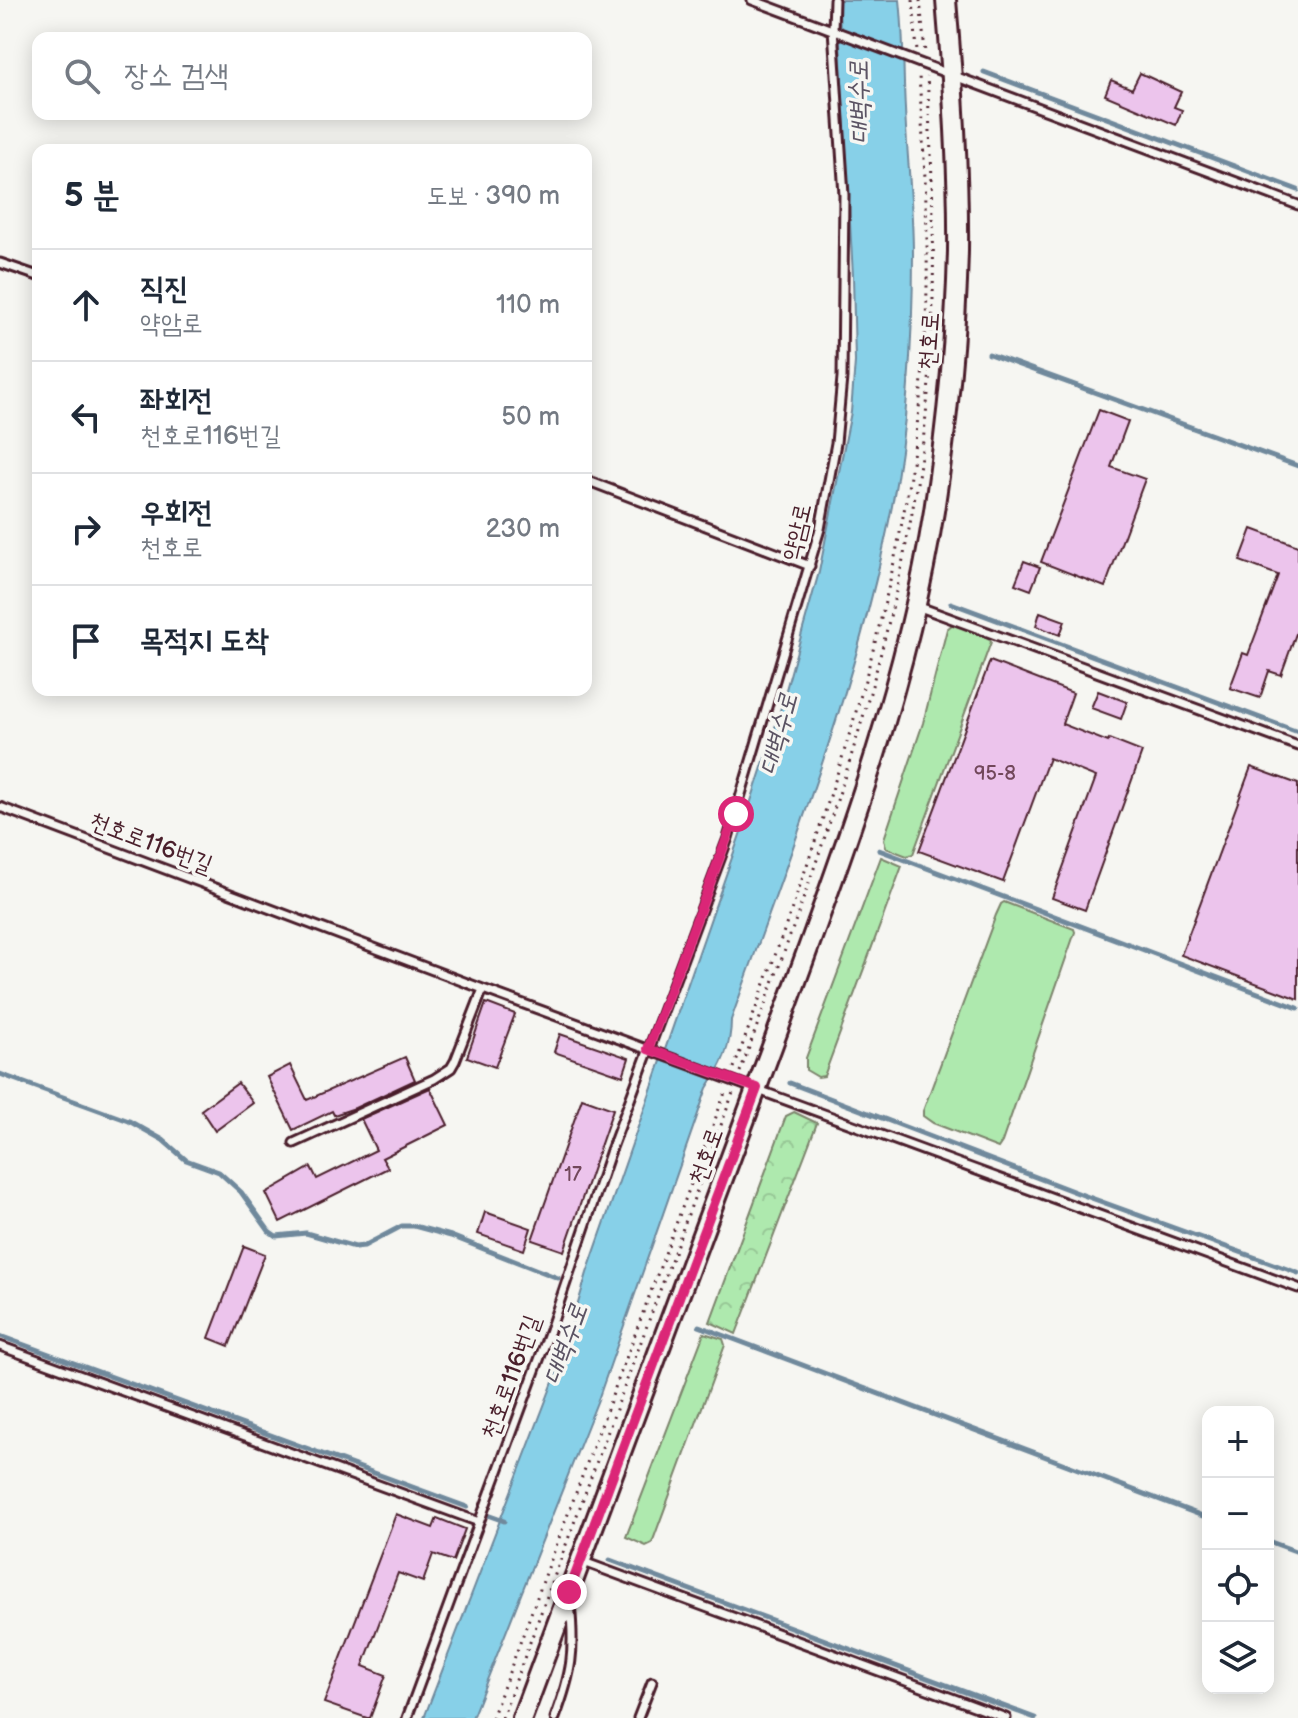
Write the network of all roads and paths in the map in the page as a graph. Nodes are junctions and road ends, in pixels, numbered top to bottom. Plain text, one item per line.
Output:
1 (752, 0) edge
2 (834, 0) edge
3 (913, 0) edge
4 (920, 0) edge
5 (946, 0) edge
6 (836, 30) junction
7 (919, 64) junction
8 (952, 77) junction
9 (1298, 205) edge
10 (0, 263) edge
11 (32, 274) edge
12 (592, 482) edge
13 (810, 566) junction
14 (915, 605) junction
15 (1298, 746) edge
16 (0, 807) edge
17 (483, 989) junction
18 (651, 1049) junction
19 (731, 1078) junction
20 (757, 1088) junction
21 (294, 1143) dead end
22 (1298, 1288) edge
23 (0, 1346) edge
24 (479, 1522) junction
25 (581, 1561) junction
26 (569, 1592) junction
27 (652, 1682) dead end
28 (407, 1718) edge
29 (492, 1718) edge
30 (502, 1718) edge
31 (522, 1718) edge
32 (555, 1718) edge
33 (638, 1718) edge
34 (1006, 1718) edge

1 - 6 lane
2 - 6 lane, 약암로
3 - 7 path
4 - 7 path
5 - 8 street, 천호로
6 - 7 lane
6 - 13 lane, 약암로
7 - 8 lane
7 - 19 path
7 - 19 path
8 - 9 lane
8 - 14 street, 천호로
10 - 11 lane
12 - 13 lane
13 - 18 lane, 약암로
14 - 15 lane
14 - 20 street, 천호로
16 - 17 lane, 천호로116번길
17 - 18 lane, 천호로116번길
17 - 21 lane
18 - 19 lane, 천호로116번길
18 - 24 lane, 천호로116번길
19 - 20 lane, 천호로116번길
19 - 29 path
19 - 30 path
20 - 22 lane, 천호로116번길
20 - 25 street, 천호로
23 - 24 lane
24 - 28 lane, 천호로116번길
25 - 26 street, 천호로
25 - 34 lane
26 - 31 street, 천호로
26 - 32 lane
27 - 33 lane

